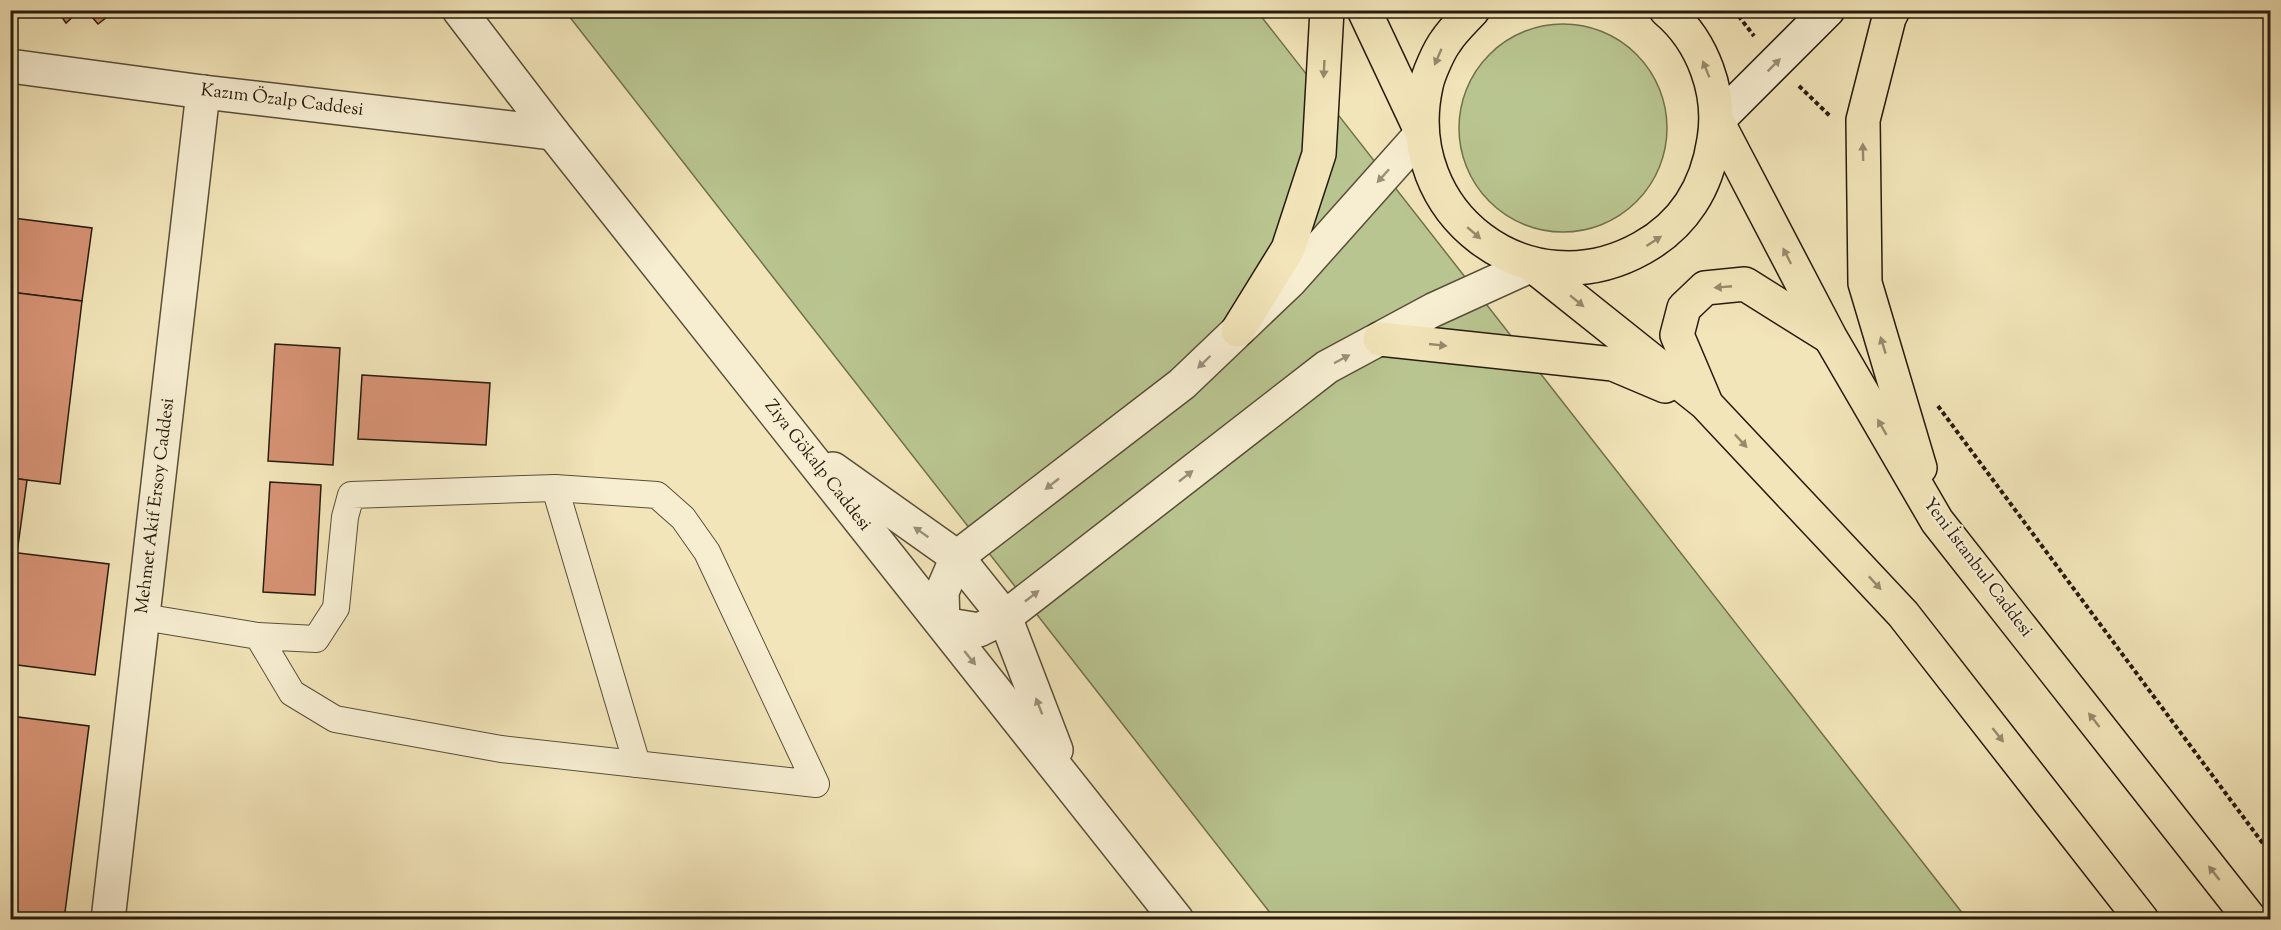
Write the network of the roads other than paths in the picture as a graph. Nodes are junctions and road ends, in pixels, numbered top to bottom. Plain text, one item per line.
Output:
1 (459, 10) edge
2 (1327, 10) edge
3 (1364, 10) edge
4 (1473, 10) edge
5 (1666, 10) edge
6 (1828, 10) edge
7 (1893, 10) edge
8 (10, 66) edge
9 (203, 92) junction
10 (1717, 121) junction
11 (554, 133) junction
12 (1422, 133) junction
13 (1532, 265) junction
14 (1238, 330) junction
15 (1830, 337) junction
16 (1380, 339) junction
17 (1705, 403) junction
18 (803, 448) junction
19 (555, 488) junction
20 (1936, 521) junction
21 (957, 557) junction
22 (143, 617) junction
23 (1005, 617) junction
24 (943, 624) junction
25 (258, 636) junction
26 (637, 764) junction
27 (1067, 780) junction
28 (108, 920) edge
29 (1177, 920) edge
30 (2142, 920) edge
31 (2251, 920) edge

1 - 11 street, Ziya Gökalp Caddesi
2 -> 14 highway
3 - 12 highway
4 -> 12 highway
10 -> 5 highway
10 -> 6 street
20 -> 7 highway
8 - 9 street, Kazım Özalp Caddesi
9 - 11 street, Kazım Özalp Caddesi
9 - 22 street, Mehmet Akif Ersoy Caddesi
13 -> 10 highway
15 -> 10 highway, Yeni İstanbul Caddesi
11 - 18 street, Ziya Gökalp Caddesi
12 -> 13 highway
12 -> 14 street
13 - 16 street
13 -> 17 highway
14 -> 21 street
15 -> 17 highway
20 -> 15 highway, Yeni İstanbul Caddesi
16 -> 17 highway
23 -> 16 street
17 -> 30 highway
21 -> 18 street
18 - 24 street, Ziya Gökalp Caddesi
19 - 25 street
19 - 26 street
19 - 26 street
31 -> 20 highway, Yeni İstanbul Caddesi
21 - 23 street
21 - 24 street
22 - 25 street
22 - 28 street, Mehmet Akif Ersoy Caddesi
23 - 24 street
27 -> 23 street
24 -> 27 street, Ziya Gökalp Caddesi
25 - 26 street
27 - 29 street, Ziya Gökalp Caddesi

